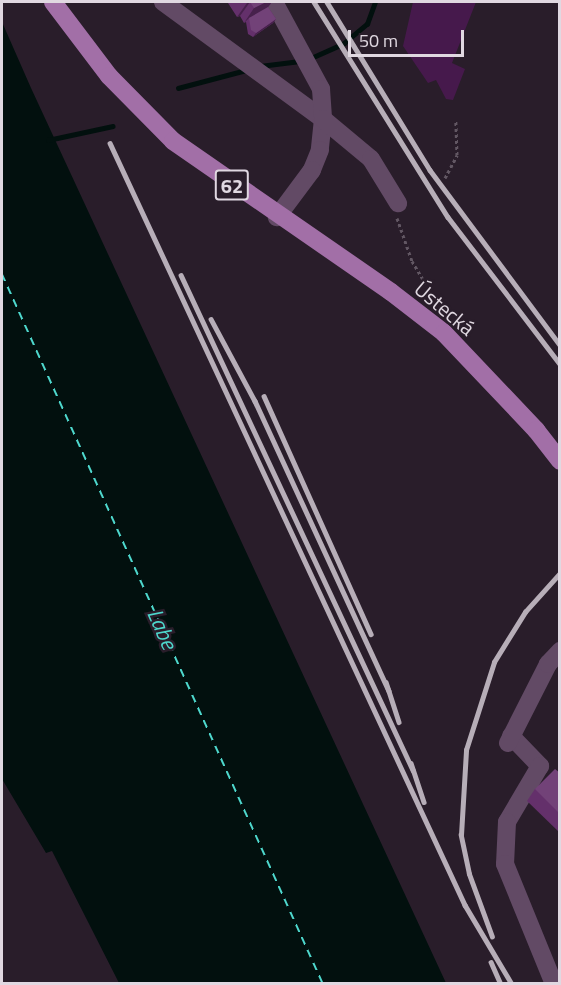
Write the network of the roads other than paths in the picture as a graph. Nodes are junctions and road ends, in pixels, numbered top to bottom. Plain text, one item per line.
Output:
1 (53, 2) edge
2 (163, 2) edge
3 (273, 2) edge
4 (323, 119) junction
5 (398, 203) road end
6 (277, 217) junction
7 (560, 461) edge
8 (560, 651) edge
9 (554, 984) edge

1 - 6 main road, Ústecká / 62
2 - 4 street
3 - 4 street
4 - 5 street
4 - 6 street
6 - 7 main road, Ústecká / 62
8 - 9 street

